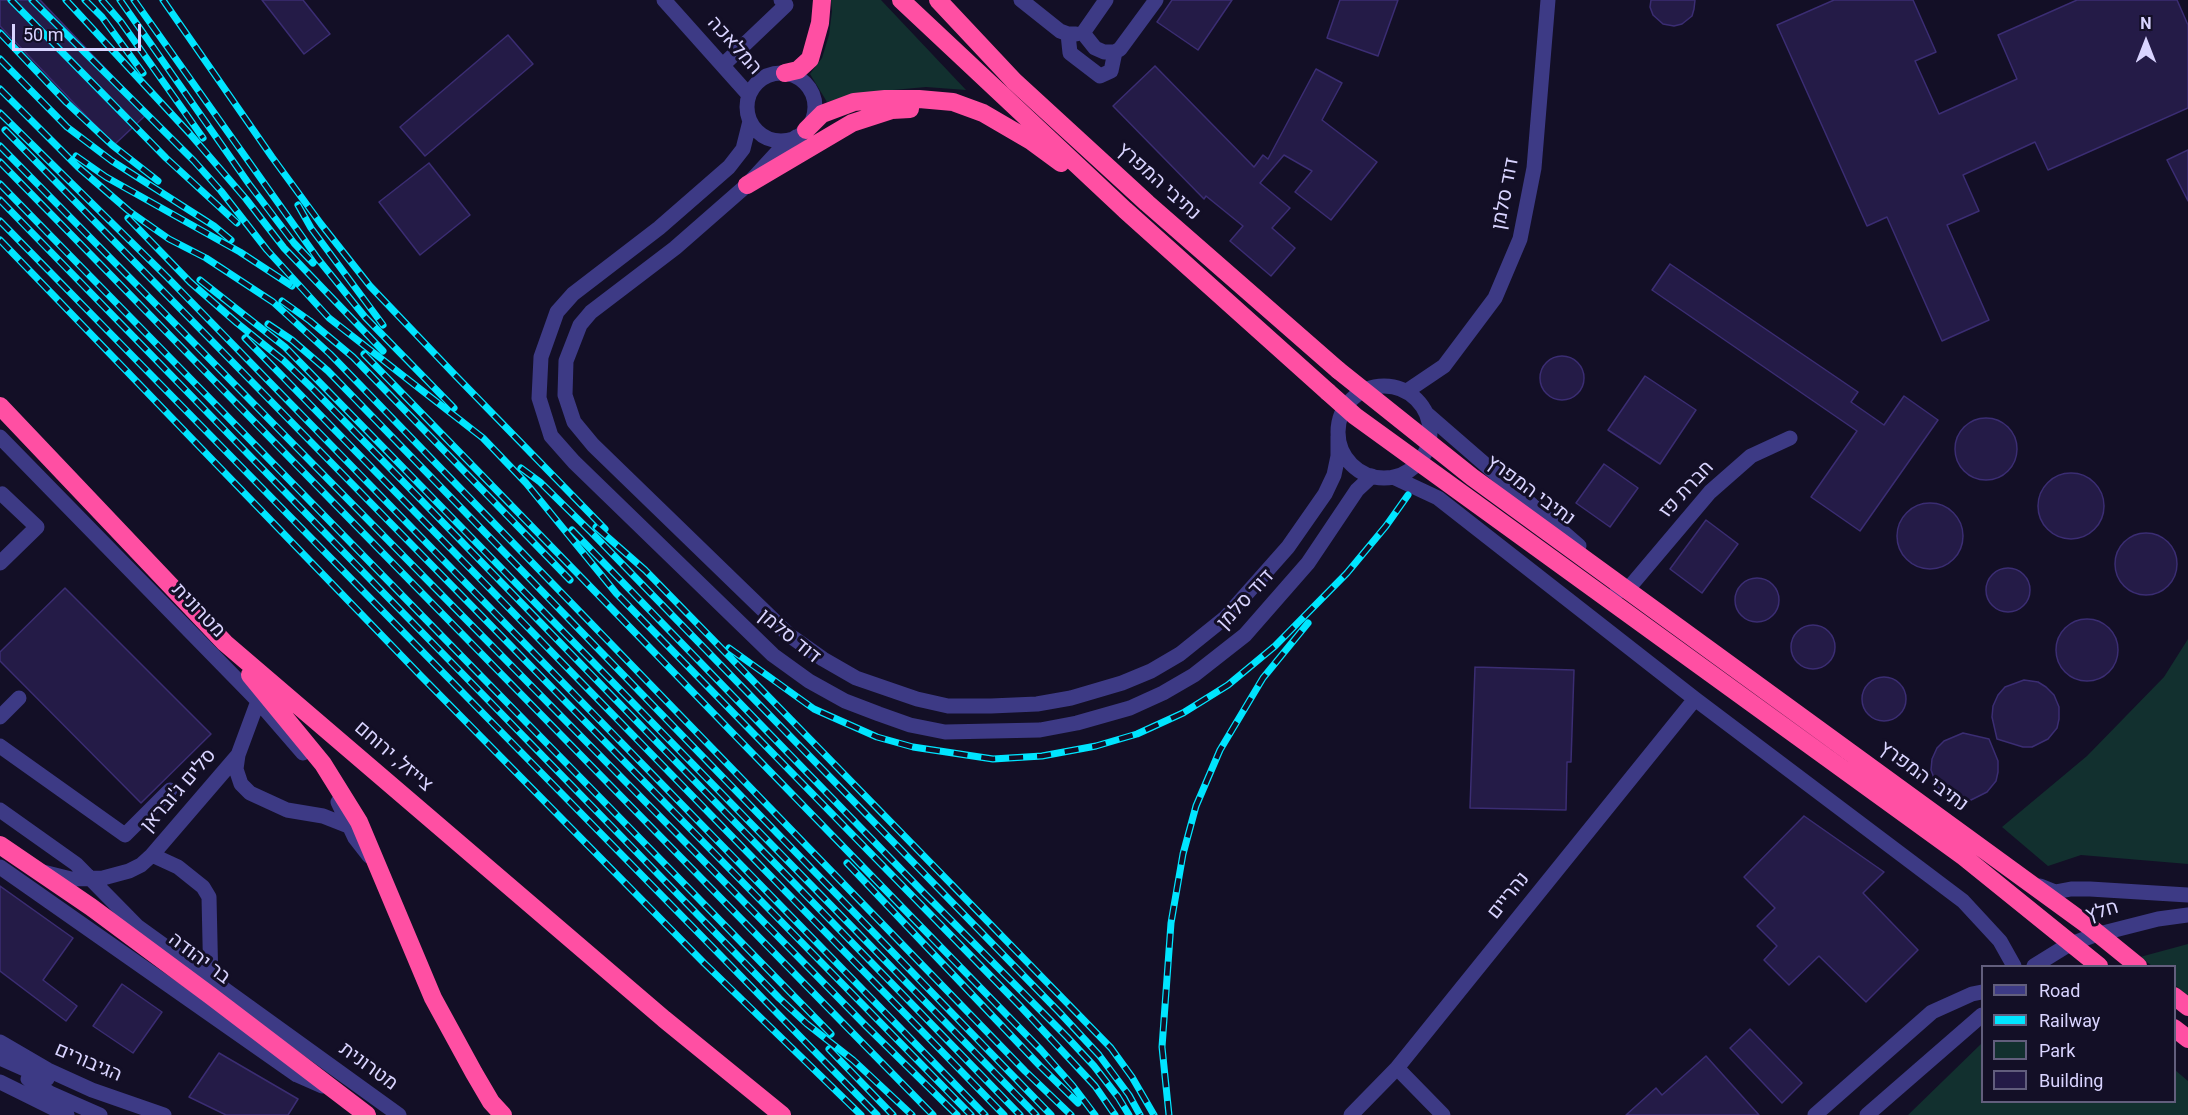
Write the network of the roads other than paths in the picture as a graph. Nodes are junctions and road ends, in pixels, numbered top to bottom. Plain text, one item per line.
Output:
1 (664, 0) edge
2 (781, 0) edge
3 (822, 0) edge
4 (901, 0) edge
5 (938, 0) edge
6 (1022, 0) edge
7 (1106, 0) edge
8 (1156, 0) edge
9 (1548, 0) edge
10 (1076, 34) junction
11 (1115, 52) junction
12 (723, 65) junction
13 (785, 73) junction
14 (748, 94) junction
15 (983, 113) junction
16 (750, 121) junction
17 (801, 134) junction
18 (747, 185) junction
19 (1125, 210) junction
20 (1407, 392) junction
21 (0, 406) edge
22 (1427, 414) junction
23 (1338, 436) junction
24 (0, 437) edge
25 (1790, 438) dead end
26 (1372, 477) junction
27 (1393, 477) junction
28 (1, 494) edge
29 (1438, 498) junction
30 (0, 563) edge
31 (1628, 589) junction
32 (225, 643) junction
33 (258, 694) junction
34 (19, 698) dead end
35 (1695, 699) junction
36 (0, 717) edge
37 (0, 746) edge
38 (237, 755) junction
39 (170, 790) dead end
40 (0, 810) edge
41 (351, 827) junction
42 (0, 845) edge
43 (152, 855) junction
44 (377, 865) junction
45 (0, 867) edge
46 (37, 871) junction
47 (92, 879) junction
48 (2188, 895) edge
49 (91, 907) junction
50 (2188, 915) edge
51 (113, 945) junction
52 (2013, 965) edge
53 (2036, 965) edge
54 (2098, 965) edge
55 (2137, 965) edge
56 (211, 988) junction
57 (1981, 992) edge
58 (2176, 997) edge
59 (2188, 1007) edge
60 (1981, 1017) edge
61 (2176, 1029) edge
62 (2188, 1039) edge
63 (0, 1042) edge
64 (1, 1059) edge
65 (1397, 1068) junction
66 (474, 1073) junction
67 (0, 1082) edge
68 (333, 1090) junction
69 (67, 1115) edge
70 (100, 1115) edge
71 (138, 1115) edge
72 (164, 1115) edge
73 (367, 1115) edge
74 (399, 1115) edge
75 (492, 1115) edge
76 (503, 1115) edge
77 (782, 1115) edge
78 (1352, 1115) edge
79 (1443, 1115) edge
80 (1815, 1115) edge
81 (1867, 1115) edge

1 - 12 street, המלאכה
2 - 12 street
3 - 13 highway
4 - 19 highway, נתיבי המפרץ
5 - 55 highway, נתיבי המפרץ, bridge
6 - 10 street
7 - 10 street
8 - 11 street
9 - 20 street, דוד סלמן
10 - 11 street
10 - 11 street
12 - 14 street, המלאכה
13 - 14 street
13 - 17 street
14 - 16 street
15 - 17 highway
15 - 18 highway
15 - 19 highway
16 - 17 street
16 - 26 street, דוד סלמן
17 - 18 street, דוד סלמן
18 - 23 street, דוד סלמן
19 - 54 highway, נתיבי המפרץ, bridge
20 - 22 street
20 - 23 street
21 - 32 highway, צייזל, ירוחם
22 - 27 street
22 - 31 street
23 - 26 street
24 - 33 street, מטרונית
25 - 31 street, חברת פז
26 - 27 street
27 - 29 street
28 - 30 street
29 - 31 street
29 - 35 street
31 - 48 street
32 - 33 highway
32 - 77 highway, צייזל, ירוחם
33 - 38 street
33 - 41 street, מטרונית
33 - 44 highway
34 - 36 street
35 - 52 street
35 - 65 street, נהריים
37 - 39 street
38 - 41 street
38 - 43 street, סלים ג'ובראן
40 - 47 street, מטרונית
41 - 44 street, מטרונית
42 - 46 highway, בר יהודה
43 - 47 street, סלים ג'ובראן
43 - 56 street
44 - 66 highway
45 - 51 street
46 - 47 street, סלים ג'ובראן
46 - 49 highway, בר יהודה
47 - 56 street, מטרונית
49 - 51 street
49 - 56 highway, בר יהודה
50 - 53 street, חלץ
51 - 68 street
56 - 68 highway, בר יהודה
56 - 74 street, מטרונית
57 - 80 street
58 - 59 highway
60 - 81 street
61 - 62 highway
63 - 72 street, הגיבורים
64 - 70 street
64 - 71 street
65 - 78 street, נהריים
65 - 79 street
66 - 75 street
66 - 76 highway
67 - 69 street
68 - 73 highway, בר יהודה

